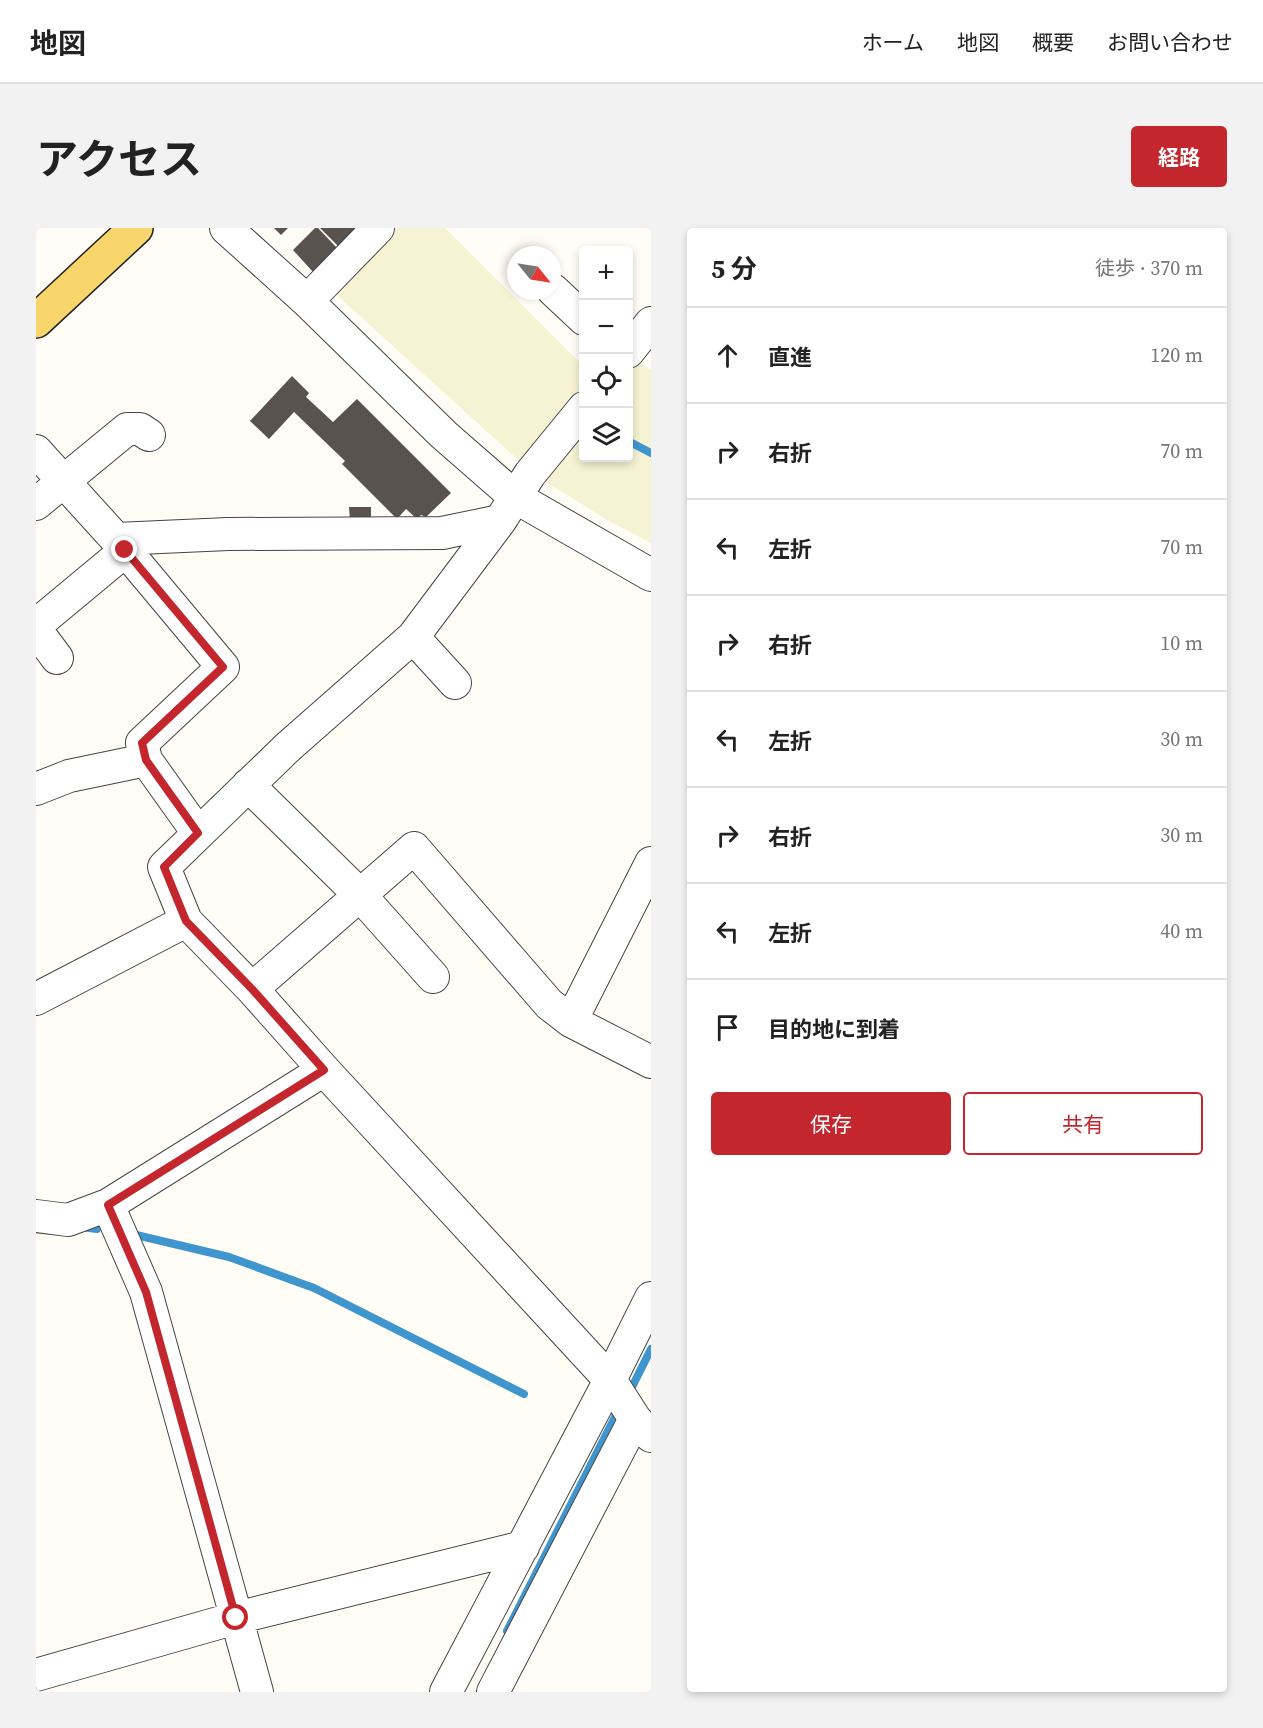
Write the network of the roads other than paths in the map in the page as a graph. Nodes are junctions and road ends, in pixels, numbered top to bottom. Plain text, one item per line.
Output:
1 (136, 228) edge
2 (226, 228) edge
3 (378, 228) edge
4 (561, 297) edge
5 (307, 301) junction
6 (579, 314) edge
7 (36, 321) edge
8 (651, 323) edge
9 (633, 346) edge
10 (632, 354) edge
11 (651, 364) edge
12 (579, 414) edge
13 (149, 435) dead end
14 (36, 451) edge
15 (63, 481) junction
16 (36, 504) edge
17 (507, 509) junction
18 (121, 545) junction
19 (651, 575) edge
20 (36, 627) edge
21 (413, 637) junction
22 (57, 658) dead end
23 (455, 683) dead end
24 (146, 760) junction
25 (248, 785) junction
26 (36, 789) edge
27 (198, 833) junction
28 (651, 863) edge
29 (360, 895) junction
30 (186, 921) junction
31 (433, 977) dead end
32 (252, 989) junction
33 (36, 999) edge
34 (571, 1021) junction
35 (651, 1062) edge
36 (324, 1070) junction
37 (108, 1205) junction
38 (36, 1216) edge
39 (651, 1298) edge
40 (610, 1380) junction
41 (643, 1428) edge
42 (523, 1547) junction
43 (236, 1618) junction
44 (36, 1675) edge
45 (256, 1692) edge
46 (446, 1692) edge
47 (493, 1692) edge

1 - 7 main road
2 - 5 street
3 - 5 street
4 - 6 street
5 - 17 street
8 - 9 street
10 - 11 street
12 - 17 street
13 - 15 street
14 - 15 street
15 - 16 street
15 - 18 street
17 - 18 street
17 - 19 street
17 - 21 street
18 - 20 street
18 - 24 street
20 - 22 street
21 - 23 street
21 - 25 street
24 - 26 street
24 - 27 street
25 - 27 street
25 - 29 street
27 - 30 street
28 - 34 street
29 - 31 street
29 - 32 street
29 - 34 street
30 - 32 street
30 - 33 street
32 - 36 street
34 - 35 street
36 - 37 street
36 - 40 street
37 - 38 street
37 - 43 street
39 - 40 street
40 - 41 street
40 - 42 street
41 - 47 street
42 - 43 street
42 - 46 street
43 - 44 street
43 - 45 street

